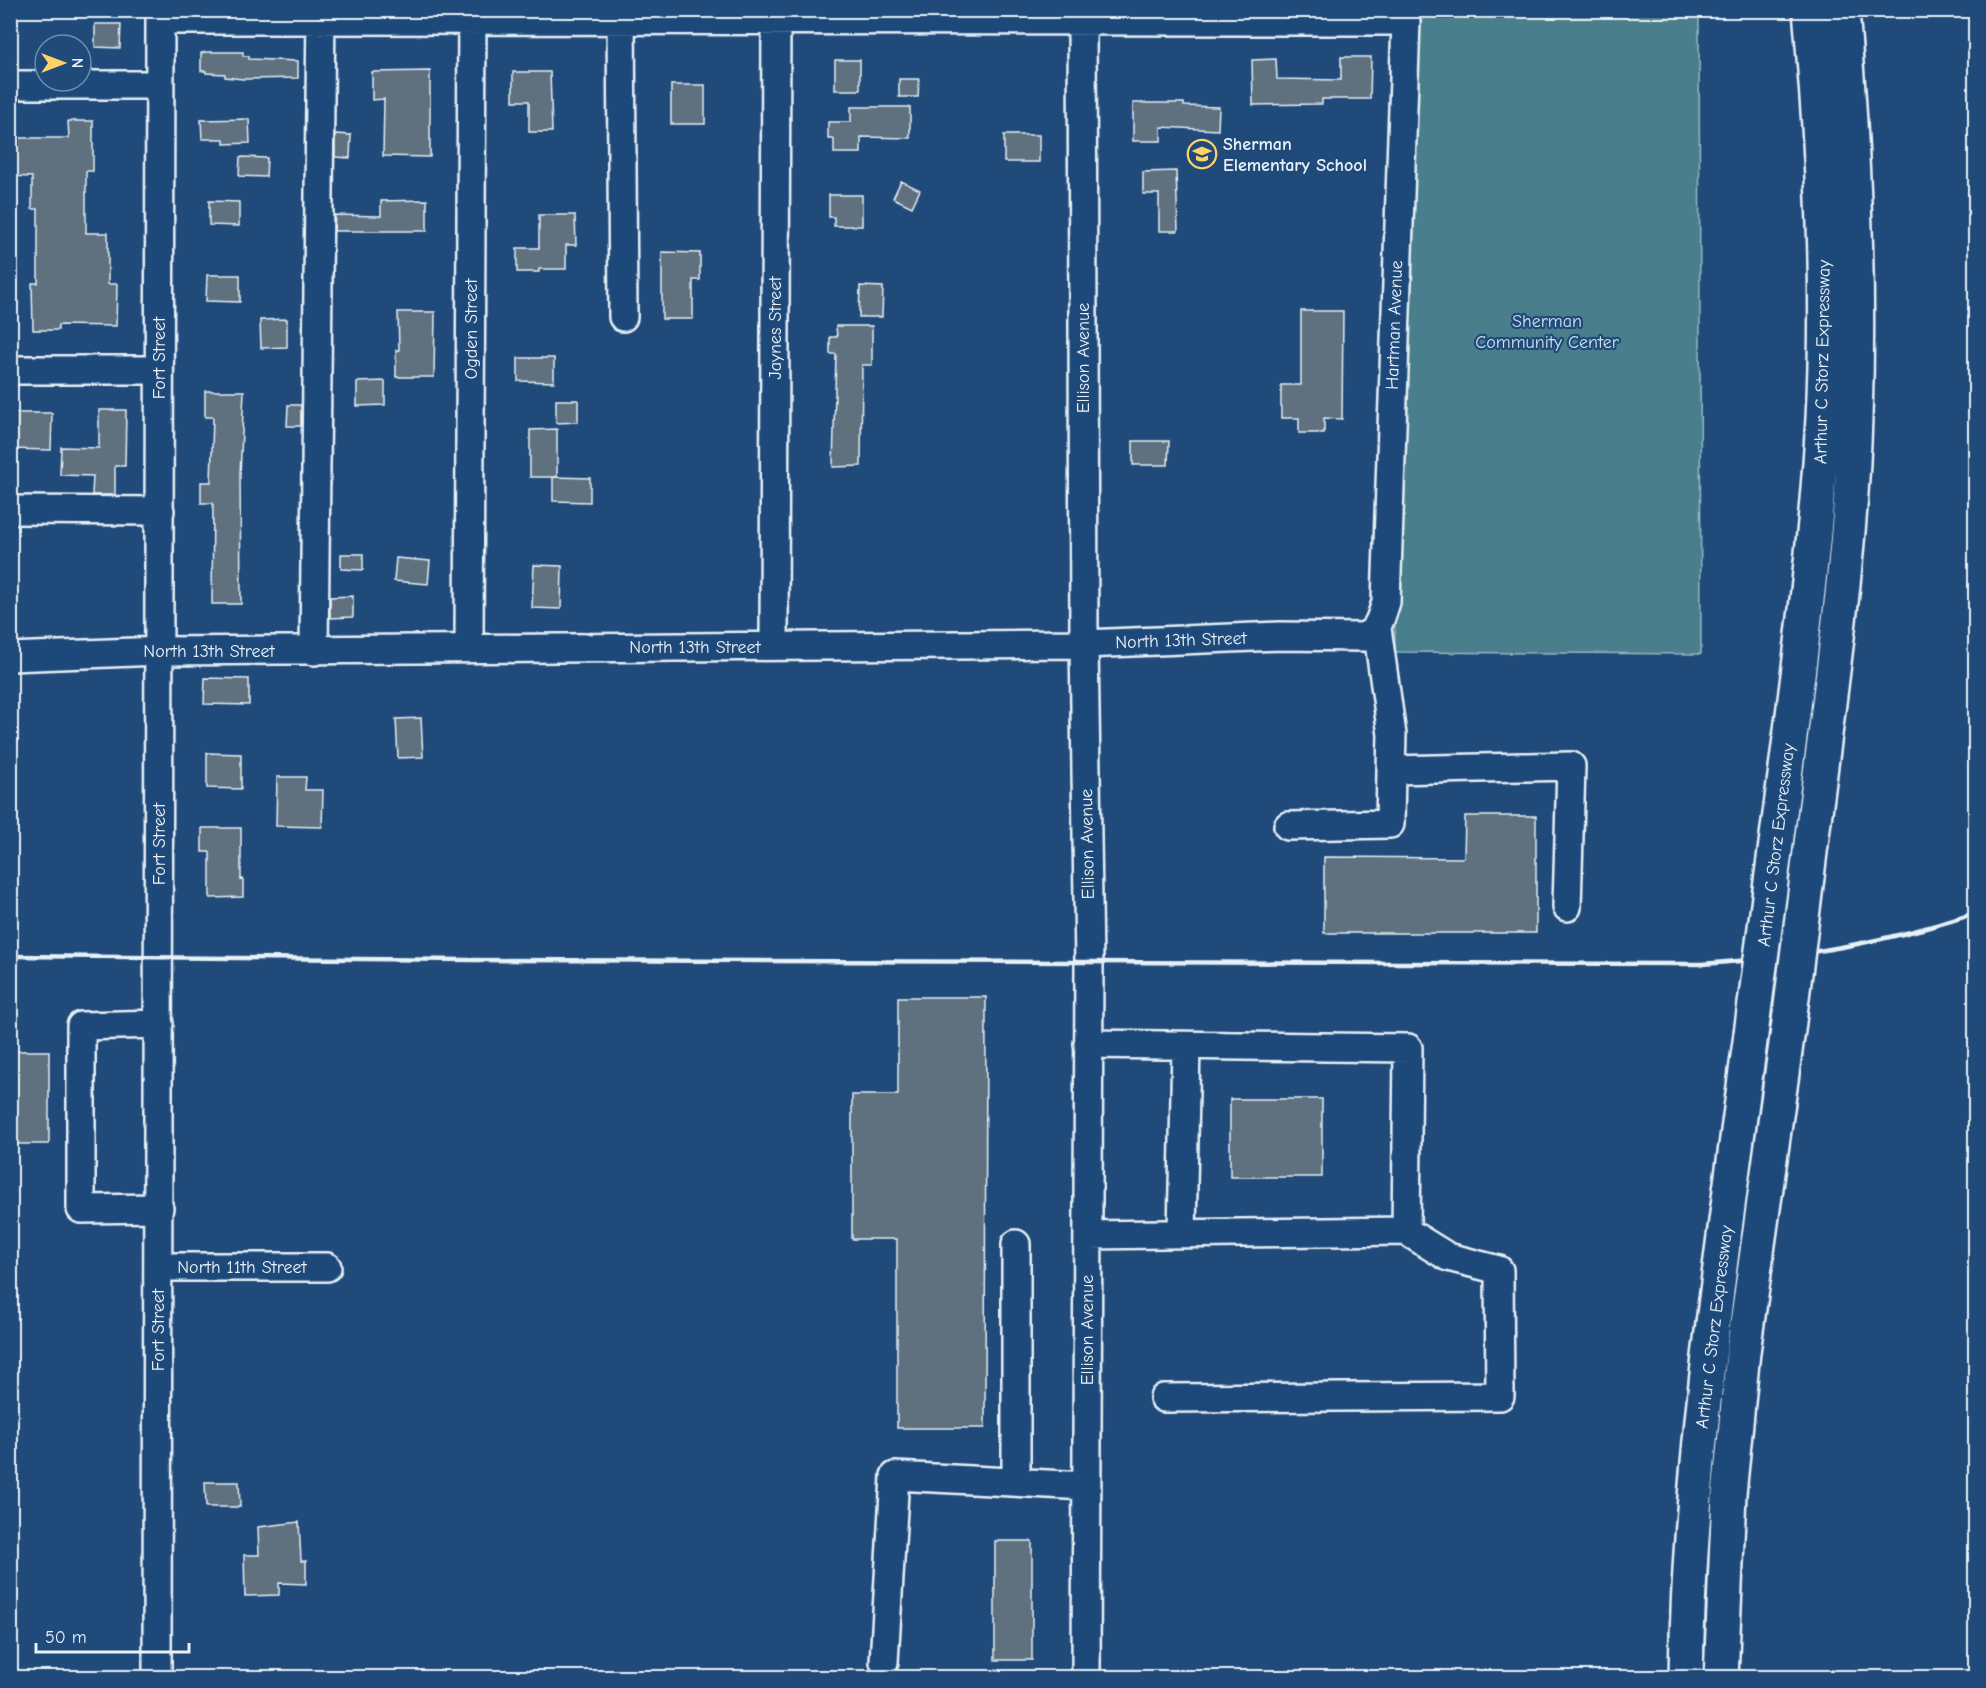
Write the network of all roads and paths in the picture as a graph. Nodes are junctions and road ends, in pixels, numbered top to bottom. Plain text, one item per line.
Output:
1 (1810, 10) edge
2 (1842, 10) edge
3 (160, 15) edge
4 (321, 15) edge
5 (472, 15) edge
6 (621, 15) edge
7 (776, 15) edge
8 (929, 15) edge
9 (1082, 16) edge
10 (1409, 16) edge
11 (10, 85) edge
12 (159, 85) junction
13 (623, 317) dead end
14 (10, 370) edge
15 (159, 370) junction
16 (10, 510) edge
17 (160, 511) junction
18 (1377, 628) junction
19 (1084, 644) junction
20 (774, 646) junction
21 (469, 647) junction
22 (159, 651) junction
23 (314, 651) junction
24 (10, 657) edge
25 (1391, 770) junction
26 (1288, 826) dead end
27 (1567, 907) dead end
28 (159, 1024) junction
29 (1088, 1044) junction
30 (1186, 1046) junction
31 (159, 1208) junction
32 (1406, 1231) junction
33 (1182, 1233) junction
34 (1088, 1234) junction
35 (1016, 1244) dead end
36 (158, 1267) junction
37 (327, 1267) dead end
38 (1164, 1398) dead end
39 (1016, 1482) junction
40 (1086, 1486) junction
41 (885, 1662) dead end
42 (157, 1677) edge
43 (1086, 1677) edge
44 (1686, 1677) edge
45 (1721, 1677) edge

1 - 44 highway, Arthur C Storz Expressway, bridge
2 - 45 highway, Arthur C Storz Expressway, bridge
3 - 4 street
3 - 12 street, Fort Street
4 - 5 street
4 - 23 street
5 - 6 street
5 - 21 street, Ogden Street
6 - 7 street
6 - 13 street
7 - 8 street
7 - 20 street, Jaynes Street
8 - 9 street
9 - 10 street
9 - 19 street, Ellison Avenue
10 - 18 street, Hartman Avenue
11 - 12 street
12 - 15 street, Fort Street
14 - 15 street
15 - 17 street, Fort Street
16 - 17 street
17 - 22 street, Fort Street
18 - 19 street, North 13th Street
18 - 25 street
19 - 20 street, North 13th Street
19 - 29 street, Ellison Avenue
20 - 21 street, North 13th Street
21 - 23 street, North 13th Street
22 - 23 street, North 13th Street
22 - 24 street, North 13th Street
22 - 28 street, Fort Street
25 - 26 street
25 - 27 street
28 - 31 street, Fort Street
28 - 31 street
29 - 30 street
29 - 34 street, Ellison Avenue
30 - 32 street
30 - 33 street
31 - 36 street, Fort Street
32 - 33 street
32 - 38 street
33 - 34 street
34 - 40 street, Ellison Avenue
35 - 39 street
36 - 37 street, North 11th Street
36 - 42 street, Fort Street
39 - 40 street
39 - 41 street
40 - 43 street, Ellison Avenue

